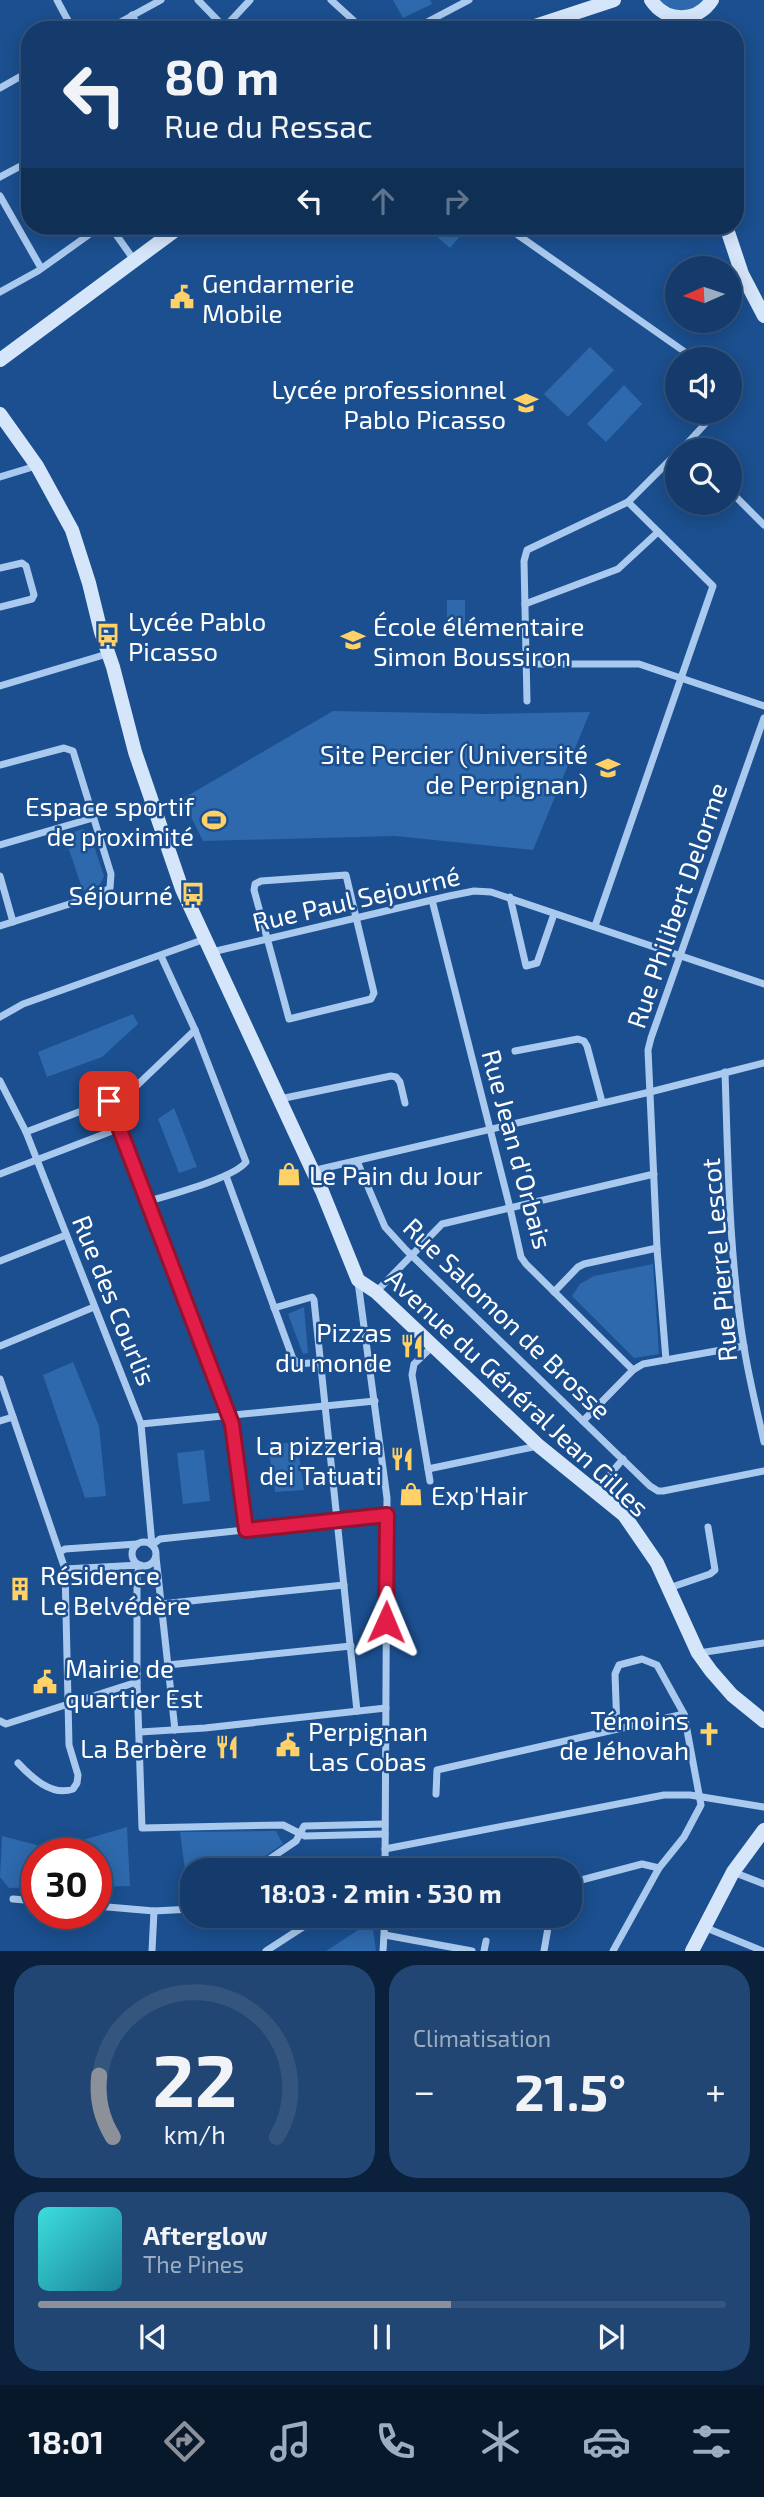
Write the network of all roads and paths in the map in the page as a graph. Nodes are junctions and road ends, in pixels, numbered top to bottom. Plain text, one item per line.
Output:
1 (57, 0) edge
2 (161, 0) edge
3 (198, 0) edge
4 (250, 0) edge
5 (331, 0) edge
6 (469, 0) edge
7 (614, 0) edge
8 (712, 0) edge
9 (650, 1) edge
10 (700, 13) junction
11 (132, 15) junction
12 (68, 21) edge
13 (122, 21) edge
14 (136, 21) edge
15 (219, 21) edge
16 (232, 21) edge
17 (354, 21) edge
18 (429, 21) edge
19 (550, 21) edge
20 (674, 21) edge
21 (681, 21) edge
22 (700, 21) edge
23 (21, 76) edge
24 (0, 88) edge
25 (21, 166) edge
26 (0, 177) edge
27 (0, 196) edge
28 (21, 233) edge
29 (22, 235) edge
30 (88, 235) edge
31 (116, 235) edge
32 (169, 235) edge
33 (518, 235) edge
34 (729, 235) edge
35 (737, 235) edge
36 (135, 261) junction
37 (41, 268) junction
38 (0, 292) edge
39 (764, 298) edge
40 (764, 316) edge
41 (678, 347) edge
42 (0, 360) edge
43 (0, 414) edge
44 (706, 424) edge
45 (0, 428) edge
46 (693, 438) edge
47 (33, 467) junction
48 (665, 467) edge
49 (0, 477) edge
50 (628, 502) junction
51 (742, 503) edge
52 (764, 525) edge
53 (657, 532) junction
54 (0, 568) edge
55 (525, 604) junction
56 (0, 607) edge
57 (103, 656) junction
58 (526, 664) junction
59 (683, 678) junction
60 (0, 687) edge
61 (527, 701) dead end
62 (764, 706) edge
63 (764, 718) edge
64 (0, 765) edge
65 (93, 818) junction
66 (0, 845) edge
67 (0, 876) edge
68 (510, 897) junction
69 (432, 900) junction
70 (554, 914) junction
71 (356, 918) junction
72 (13, 922) junction
73 (0, 926) edge
74 (595, 926) junction
75 (269, 939) junction
76 (209, 946) junction
77 (161, 956) junction
78 (680, 958) junction
79 (764, 984) edge
80 (0, 1017) edge
81 (195, 1030) junction
82 (515, 1051) dead end
83 (764, 1063) edge
84 (725, 1072) junction
85 (0, 1081) edge
86 (650, 1092) junction
87 (279, 1099) junction
88 (109, 1101) junction
89 (602, 1102) junction
90 (405, 1103) dead end
91 (120, 1128) junction
92 (489, 1129) junction
93 (26, 1132) junction
94 (36, 1160) junction
95 (357, 1161) junction
96 (312, 1171) junction
97 (0, 1174) edge
98 (654, 1174) junction
99 (226, 1176) junction
100 (146, 1202) junction
101 (510, 1208) junction
102 (66, 1235) junction
103 (657, 1248) junction
104 (410, 1255) junction
105 (0, 1261) edge
106 (358, 1280) junction
107 (376, 1292) junction
108 (554, 1292) junction
109 (94, 1307) junction
110 (274, 1308) junction
111 (434, 1345) junction
112 (0, 1346) edge
113 (744, 1346) junction
114 (666, 1360) junction
115 (320, 1362) junction
116 (634, 1370) junction
117 (0, 1379) edge
118 (375, 1401) junction
119 (325, 1406) junction
120 (229, 1415) junction
121 (13, 1417) junction
122 (0, 1421) edge
123 (583, 1421) junction
124 (141, 1424) junction
125 (764, 1442) edge
126 (539, 1446) junction
127 (623, 1459) junction
128 (428, 1469) junction
129 (764, 1471) edge
130 (430, 1481) dead end
131 (595, 1492) junction
132 (387, 1515) junction
133 (338, 1520) junction
134 (708, 1527) dead end
135 (246, 1530) junction
136 (137, 1544) junction
137 (152, 1545) junction
138 (60, 1552) junction
139 (156, 1557) junction
140 (140, 1565) junction
141 (65, 1569) junction
142 (344, 1585) junction
143 (669, 1589) junction
144 (161, 1604) junction
145 (764, 1643) edge
146 (351, 1646) junction
147 (698, 1653) junction
148 (168, 1665) junction
149 (137, 1682) junction
150 (68, 1703) junction
151 (386, 1708) junction
152 (357, 1711) junction
153 (684, 1714) junction
154 (0, 1721) edge
155 (764, 1721) edge
156 (617, 1729) junction
157 (175, 1730) junction
158 (140, 1732) junction
159 (18, 1763) dead end
160 (436, 1794) dead end
161 (701, 1798) junction
162 (764, 1807) edge
163 (385, 1824) junction
164 (764, 1830) edge
165 (301, 1832) junction
166 (385, 1834) junction
167 (385, 1849) junction
168 (271, 1858) edge
169 (385, 1858) edge
170 (659, 1868) junction
171 (733, 1872) junction
172 (582, 1881) edge
173 (764, 1884) edge
174 (12, 1899) dead end
175 (21, 1900) edge
176 (112, 1907) edge
177 (180, 1910) edge
178 (154, 1911) junction
179 (704, 1927) junction
180 (301, 1928) edge
181 (384, 1928) edge
182 (548, 1928) edge
183 (384, 1935) junction
184 (486, 1941) dead end
185 (152, 1951) edge
186 (266, 1951) edge
187 (383, 1951) edge
188 (472, 1951) edge
189 (484, 1951) edge
190 (544, 1951) edge
191 (614, 1951) edge
192 (692, 1951) edge
193 (764, 1951) edge

1 - 12 street
2 - 11 street
3 - 15 street
4 - 16 street
5 - 17 street
6 - 18 street
7 - 19 main road
8 - 10 main road
9 - 20 main road
10 - 21 main road
10 - 22 main road
11 - 13 street
11 - 14 street
23 - 24 street
25 - 26 street
27 - 28 street
29 - 37 street
30 - 37 street
31 - 36 street
32 - 36 main road
33 - 41 street
34 - 40 main road
35 - 39 main road
36 - 42 main road
37 - 38 street
43 - 47 main road, Avenue du Général Jean Gilles
44 - 46 street
45 - 47 main road, Avenue du Général Jean Gilles
47 - 49 street
47 - 57 main road, Avenue du Général Jean Gilles
48 - 50 street
50 - 53 street
50 - 55 street
51 - 52 street
53 - 55 street
53 - 59 street
54 - 56 street
55 - 58 street
57 - 60 street
57 - 76 main road, Avenue du Général Jean Gilles
58 - 59 street
58 - 61 street
59 - 62 street
59 - 74 street
63 - 78 street, Rue Philibert Delorme
64 - 65 street
65 - 66 street
65 - 72 street
67 - 72 street
68 - 69 street, Rue Paul Sejourné
68 - 70 street, Rue Paul Sejourné
68 - 70 street
69 - 71 street, Rue Paul Sejourné
69 - 92 street, Rue Jean d'Orbais
70 - 74 street, Rue Paul Sejourné
71 - 75 street, Rue Paul Sejourné
71 - 75 street
71 - 75 street
72 - 73 street
74 - 78 street, Rue Paul Sejourné
75 - 76 street, Rue Paul Sejourné
76 - 77 street, Rue Paul Sejourné
76 - 87 main road, Avenue du Général Jean Gilles
77 - 80 street, Rue Paul Sejourné
77 - 81 street
78 - 79 street, Rue Paul Sejourné
78 - 86 street, Rue Philibert Delorme
81 - 88 street
81 - 99 street
82 - 89 street
83 - 84 street
84 - 86 street
84 - 113 street, Rue Pierre Lescot
85 - 93 street, Rue des Courlis
86 - 89 street
86 - 98 street, Rue Philibert Delorme
87 - 90 street
87 - 96 main road, Avenue du Général Jean Gilles
88 - 91 street
88 - 93 street
89 - 92 street
91 - 94 street
91 - 100 street
92 - 95 street
92 - 101 street, Rue Jean d'Orbais
93 - 94 street, Rue des Courlis
94 - 97 street
94 - 102 street, Rue des Courlis
95 - 96 street
95 - 104 street, Rue Salomon de Brosse
96 - 106 main road, Avenue du Général Jean Gilles
98 - 101 street
98 - 103 street, Rue Philibert Delorme
99 - 100 street
99 - 110 street
100 - 120 street
101 - 104 street
101 - 108 street, Rue Jean d'Orbais
102 - 105 street
102 - 109 street, Rue des Courlis
103 - 108 street
103 - 114 street, Rue Philibert Delorme
104 - 107 street
104 - 123 street, Rue Salomon de Brosse
106 - 107 main road, Avenue du Général Jean Gilles
106 - 118 street
107 - 111 main road, Avenue du Général Jean Gilles
108 - 116 street, Rue Jean d'Orbais
109 - 112 street
109 - 124 street, Rue des Courlis
110 - 115 street
110 - 115 street
111 - 126 main road, Avenue du Général Jean Gilles
111 - 128 street
113 - 114 street
113 - 125 street, Rue Pierre Lescot
114 - 116 street
115 - 119 street
116 - 123 street
117 - 121 street
118 - 119 street
118 - 132 street
119 - 120 street
119 - 133 street
120 - 124 street
120 - 135 street
121 - 122 street
121 - 138 street
123 - 127 street, Rue Salomon de Brosse
124 - 137 street, Rue des Courlis
126 - 128 street
126 - 131 main road, Avenue du Général Jean Gilles
127 - 129 street, Rue Salomon de Brosse
127 - 131 street
128 - 130 street
131 - 143 main road, Avenue du Général Jean Gilles
132 - 133 street
132 - 151 street
133 - 135 street
133 - 142 street
134 - 143 street
135 - 137 street
136 - 137 street
136 - 138 street
136 - 140 street
137 - 139 street
138 - 141 street
139 - 140 street
139 - 144 street
140 - 141 street
140 - 149 street
141 - 150 street
142 - 144 street
142 - 146 street
143 - 147 main road, Avenue du Général Jean Gilles
144 - 148 street
145 - 147 street
146 - 148 street
146 - 152 street
147 - 155 main road, Avenue du Général Jean Gilles
148 - 157 street
149 - 150 street
149 - 158 street
150 - 154 street
150 - 159 street
151 - 152 street
151 - 163 street
152 - 157 street
153 - 156 street
153 - 156 street
153 - 161 street
156 - 160 street
157 - 158 street
158 - 165 street
161 - 162 street
161 - 167 street
161 - 170 street
163 - 165 street
163 - 166 street
164 - 171 main road
165 - 166 street
165 - 168 street
166 - 167 street
167 - 169 street
170 - 172 street
170 - 191 street
171 - 173 street
171 - 179 main road
174 - 175 street
176 - 178 street
177 - 178 street
178 - 185 street
179 - 192 main road
179 - 193 street
180 - 186 street
181 - 183 street
182 - 190 street
183 - 187 street
183 - 188 street
184 - 189 street

